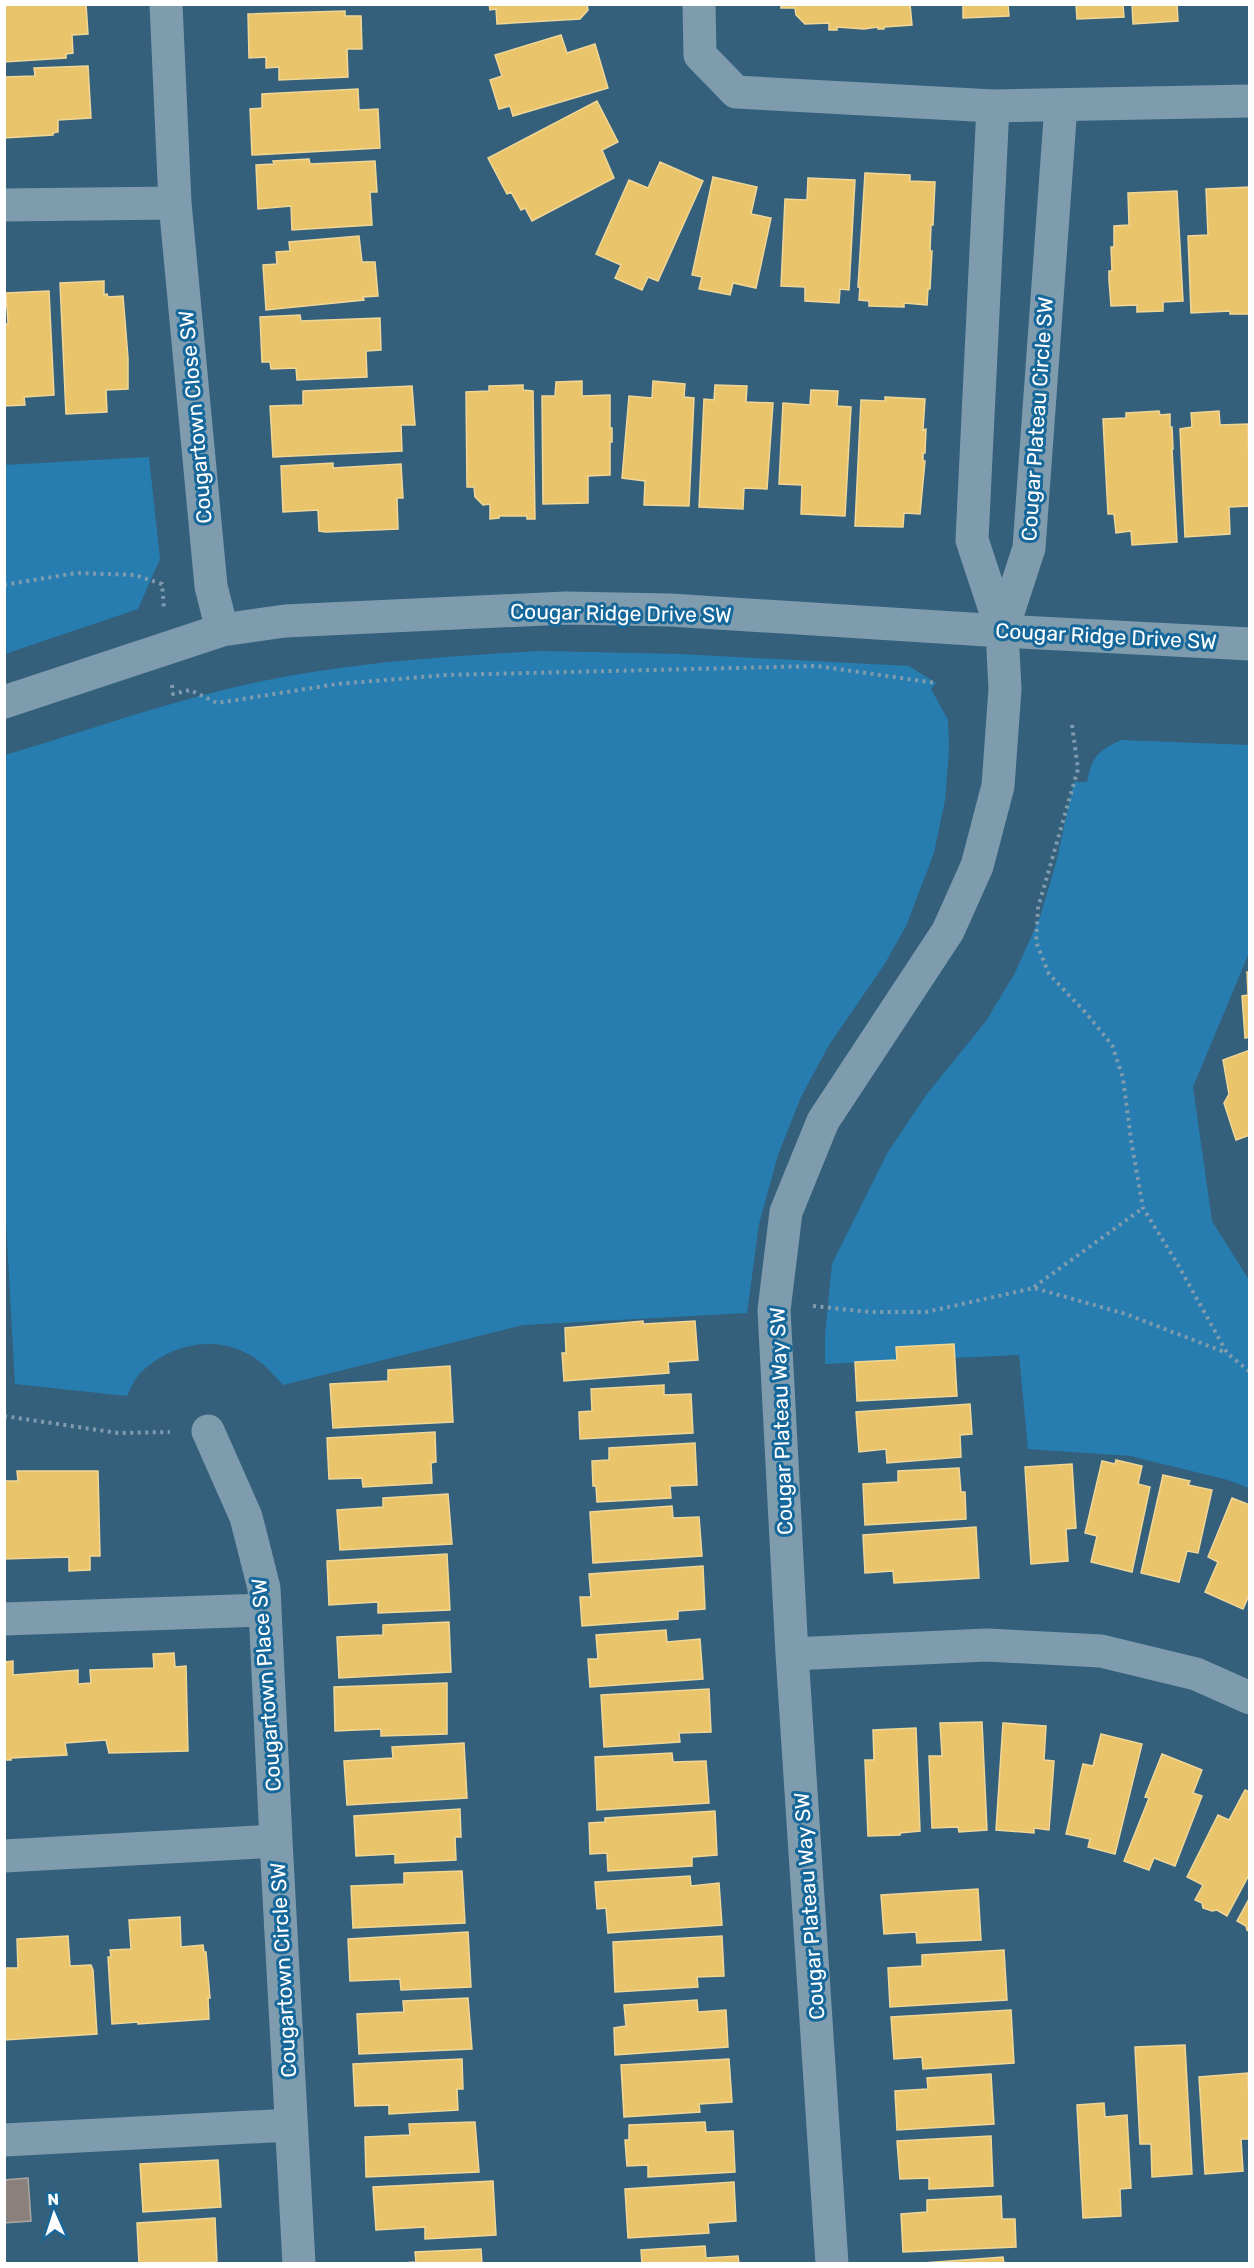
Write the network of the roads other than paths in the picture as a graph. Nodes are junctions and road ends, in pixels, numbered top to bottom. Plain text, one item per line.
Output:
1 (166, 4) edge
2 (699, 4) edge
3 (1250, 101) edge
4 (1061, 105) junction
5 (993, 106) junction
6 (175, 203) junction
7 (4, 205) edge
8 (222, 630) junction
9 (1002, 632) junction
10 (1250, 644) edge
11 (4, 702) edge
12 (208, 1431) road end
13 (265, 1610) junction
14 (4, 1619) edge
15 (792, 1654) junction
16 (1250, 1698) edge
17 (276, 1841) junction
18 (4, 1856) edge
19 (291, 2125) junction
20 (4, 2140) edge
21 (299, 2264) edge
22 (832, 2264) edge

1 - 6 street, Cougartown Close SW
2 - 5 street
3 - 4 street
4 - 5 street
4 - 9 street, Cougar Plateau Circle SW
5 - 9 street
6 - 7 street
6 - 8 street, Cougartown Close SW
8 - 9 street, Cougar Ridge Drive SW
8 - 11 street, Cougar Ridge Drive SW
9 - 10 street, Cougar Ridge Drive SW
9 - 15 street, Cougar Plateau Way SW
12 - 13 street, Cougartown Place SW
13 - 14 street
13 - 17 street, Cougartown Place SW
15 - 16 street
15 - 22 street, Cougar Plateau Way SW
17 - 18 street, Cougartown Circle SW
17 - 19 street, Cougartown Circle SW
19 - 20 street
19 - 21 street, Cougartown Circle SW

